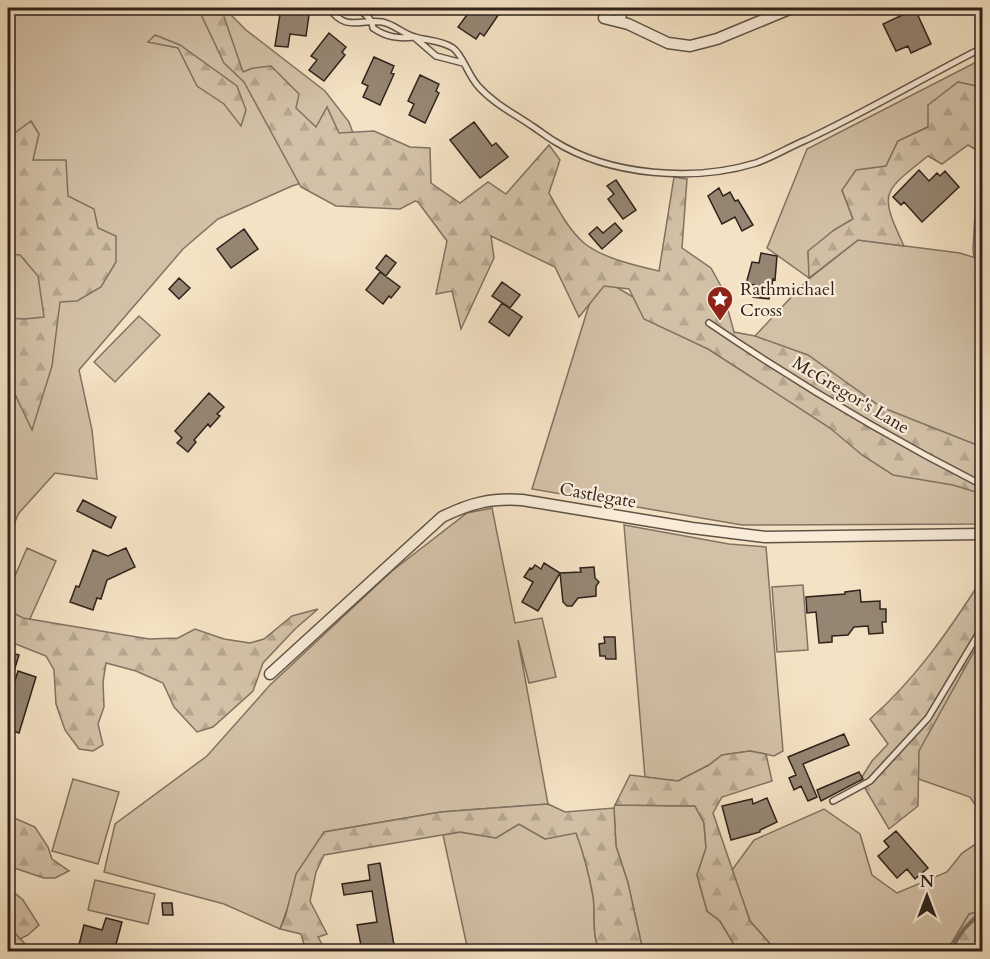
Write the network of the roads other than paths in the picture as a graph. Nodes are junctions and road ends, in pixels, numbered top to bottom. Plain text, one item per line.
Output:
1 (329, 8) edge
2 (356, 8) edge
3 (623, 8) edge
4 (792, 8) edge
5 (604, 18) dead end
6 (619, 21) junction
7 (372, 23) junction
8 (414, 37) junction
9 (982, 48) edge
10 (463, 63) junction
11 (709, 323) dead end
12 (982, 485) edge
13 (982, 534) edge
14 (982, 628) edge
15 (270, 674) dead end
16 (833, 801) dead end

1 - 7 lane
2 - 7 lane
3 - 6 street
4 - 6 street
5 - 6 street
7 - 8 lane
7 - 8 lane
8 - 10 lane
8 - 10 lane
9 - 10 lane
11 - 12 lane, McGregor's Lane
13 - 15 street, Castlegate
14 - 16 lane

